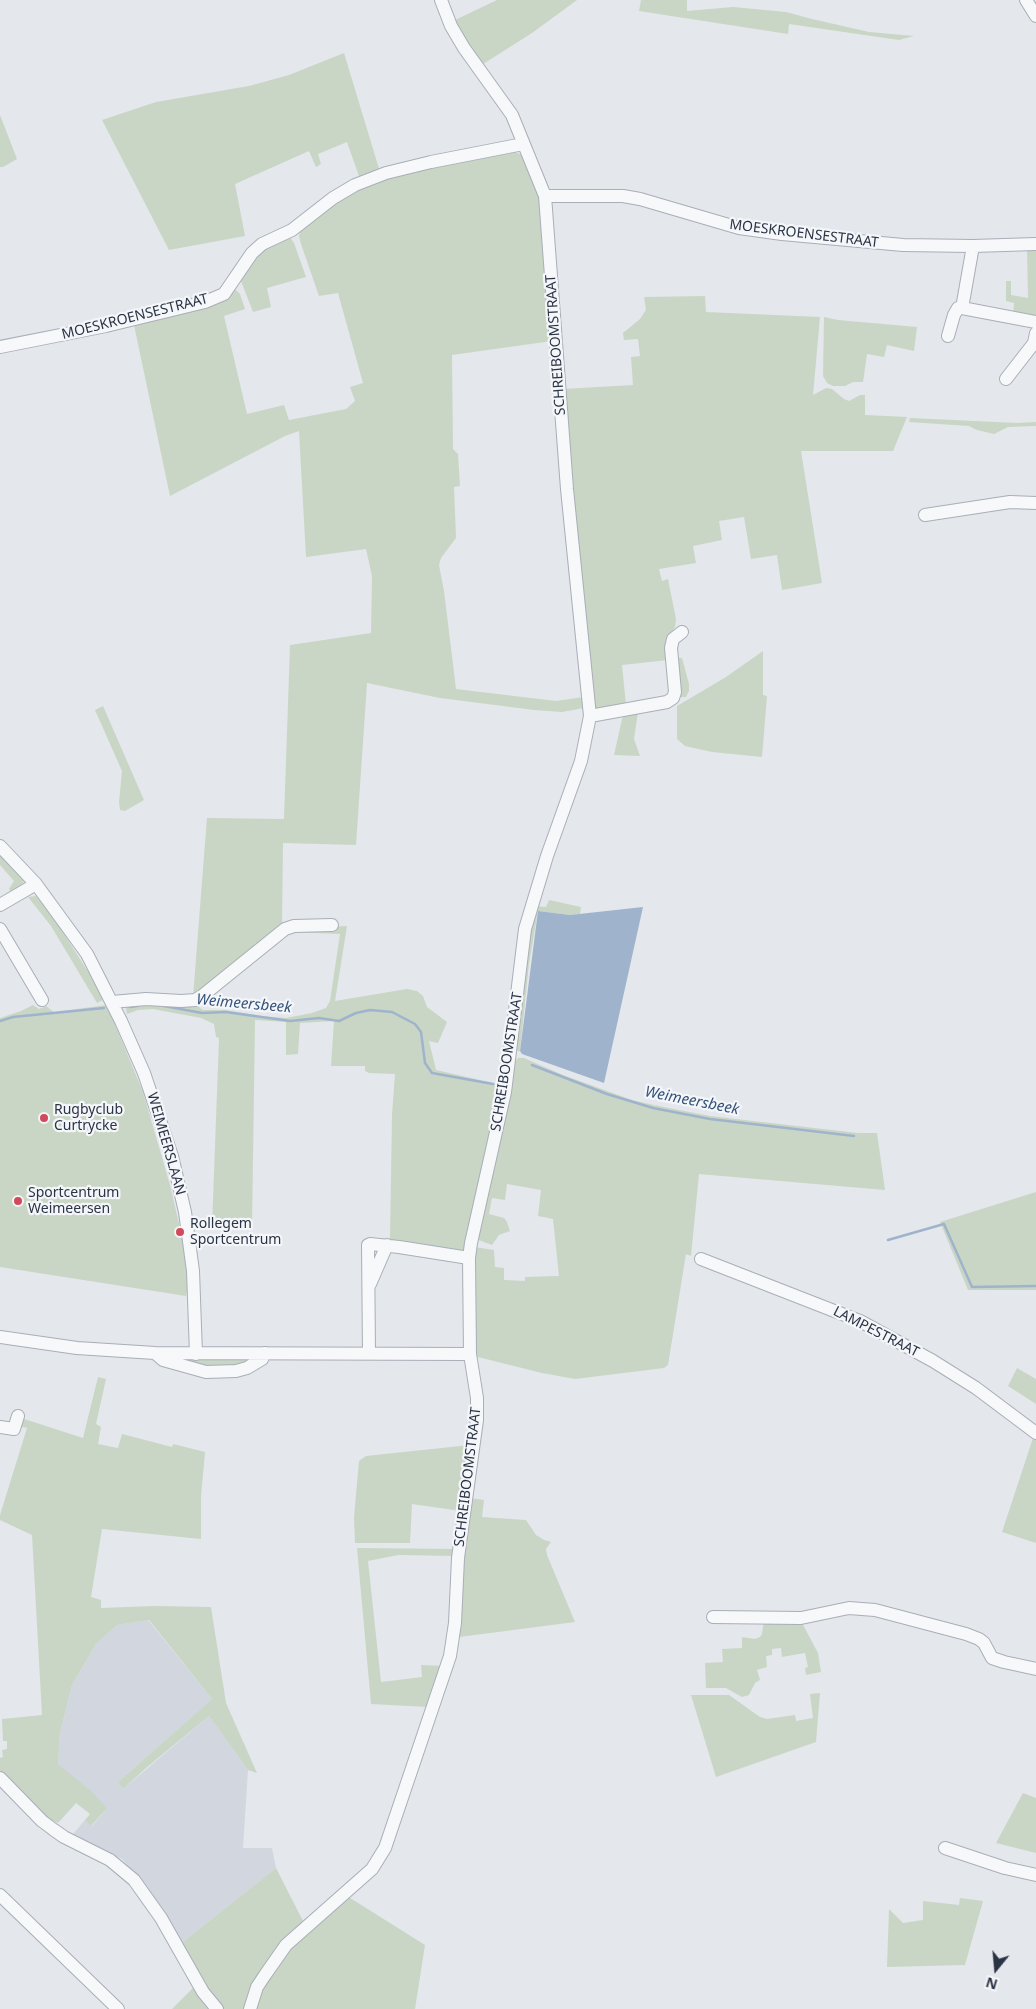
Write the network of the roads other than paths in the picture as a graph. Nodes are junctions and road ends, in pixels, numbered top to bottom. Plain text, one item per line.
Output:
1 (441, 0) edge
2 (1026, 0) edge
3 (1036, 16) edge
4 (523, 144) junction
5 (545, 196) junction
6 (1036, 244) edge
7 (973, 246) junction
8 (962, 308) junction
9 (1036, 322) edge
10 (1036, 333) edge
11 (948, 336) dead end
12 (0, 347) edge
13 (1006, 379) dead end
14 (1036, 503) edge
15 (926, 515) dead end
16 (682, 632) dead end
17 (590, 716) junction
18 (0, 846) edge
19 (36, 884) junction
20 (0, 905) edge
21 (332, 925) dead end
22 (0, 929) edge
23 (42, 1000) dead end
24 (112, 1002) junction
25 (469, 1258) junction
26 (701, 1259) dead end
27 (0, 1337) edge
28 (155, 1353) junction
29 (369, 1353) junction
30 (196, 1354) junction
31 (265, 1354) junction
32 (470, 1354) junction
33 (18, 1416) dead end
34 (0, 1427) edge
35 (1036, 1433) edge
36 (713, 1618) dead end
37 (1036, 1669) edge
38 (0, 1778) edge
39 (945, 1848) dead end
40 (1036, 1875) edge
41 (0, 1895) edge
42 (118, 2009) edge
43 (217, 2009) edge
44 (250, 2009) edge

1 - 4 street, SCHREIBOOMSTRAAT
2 - 3 street
4 - 5 street, SCHREIBOOMSTRAAT
4 - 12 street, MOESKROENSESTRAAT
5 - 7 street, MOESKROENSESTRAAT
5 - 17 street, SCHREIBOOMSTRAAT
6 - 7 street, MOESKROENSESTRAAT
7 - 8 street
8 - 9 street
8 - 11 street
10 - 13 street
14 - 15 street
16 - 17 street
17 - 25 street, SCHREIBOOMSTRAAT
18 - 19 street, WEIMEERSLAAN
19 - 20 street
19 - 24 street, WEIMEERSLAAN
21 - 24 street
22 - 23 street
24 - 30 street, WEIMEERSLAAN
25 - 29 street
25 - 32 street, SCHREIBOOMSTRAAT
26 - 35 street, LAMPESTRAAT
27 - 28 street
28 - 30 street
28 - 31 street
29 - 31 street
29 - 32 street
30 - 31 street
32 - 44 street, SCHREIBOOMSTRAAT
33 - 34 street
36 - 37 street
38 - 43 street
39 - 40 street
41 - 42 street

